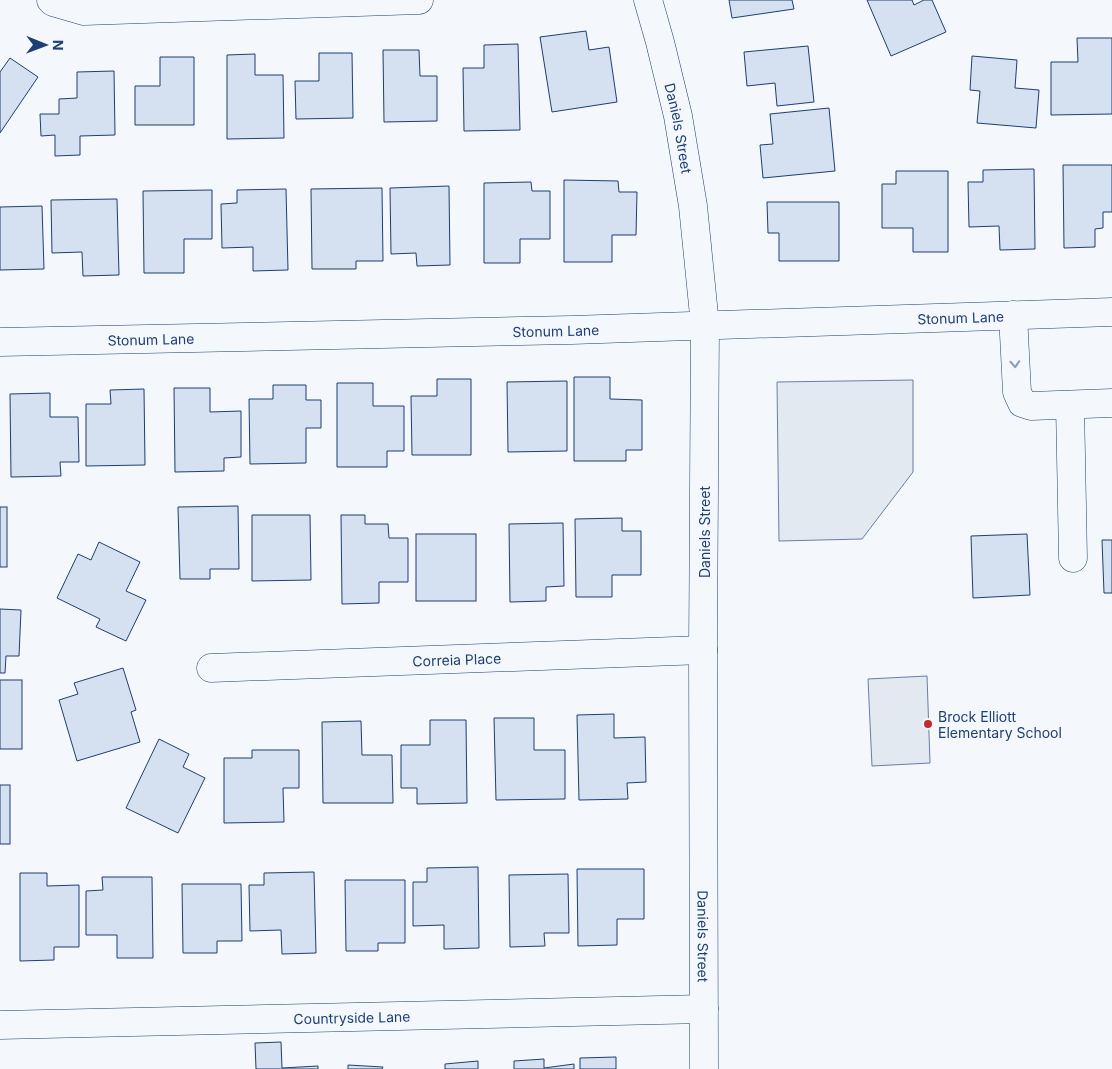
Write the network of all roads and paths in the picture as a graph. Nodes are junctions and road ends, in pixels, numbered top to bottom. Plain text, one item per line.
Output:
1 (51, 0) edge
2 (419, 0) edge
3 (648, 0) edge
4 (1112, 312) edge
5 (1013, 315) junction
6 (705, 325) junction
7 (0, 342) edge
8 (1112, 404) edge
9 (1070, 405) junction
10 (1073, 558) dead end
11 (703, 650) junction
12 (211, 668) dead end
13 (704, 1008) junction
14 (0, 1025) edge
15 (704, 1069) edge

1 - 2 street
3 - 6 street, Daniels Street
4 - 5 street, Stonum Lane
5 - 6 street, Stonum Lane
5 -> 9 street
6 - 7 street, Stonum Lane
6 - 11 street, Daniels Street
8 - 9 street
9 - 10 street
11 - 12 street, Correia Place
11 - 13 street, Daniels Street
13 - 14 street, Countryside Lane
13 - 15 street, Daniels Street

